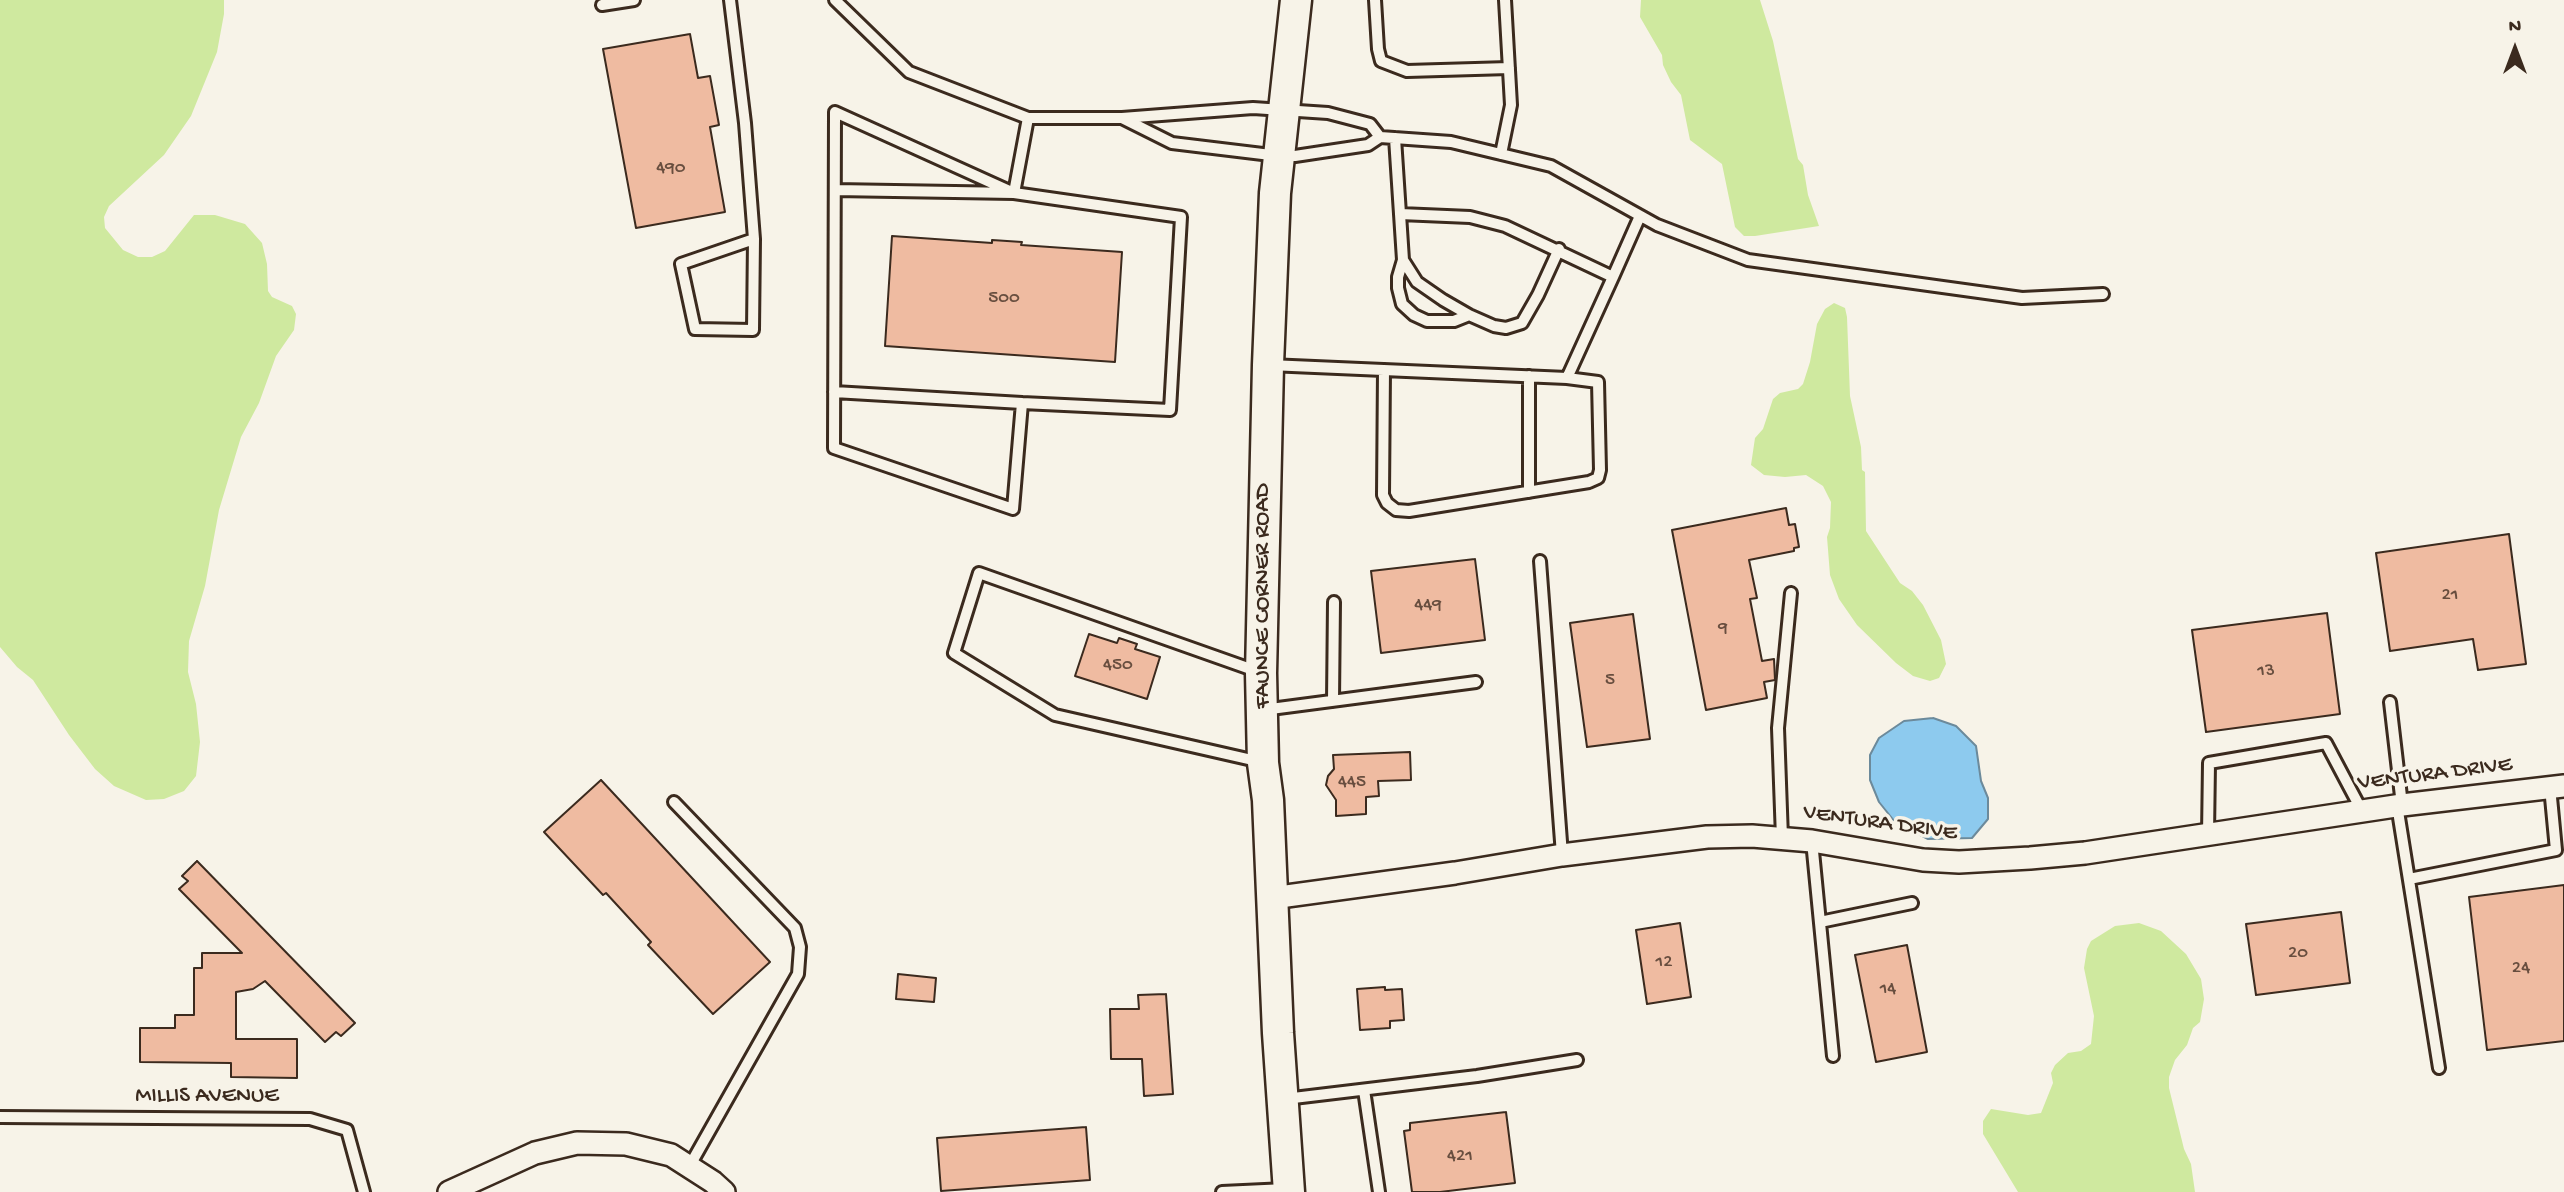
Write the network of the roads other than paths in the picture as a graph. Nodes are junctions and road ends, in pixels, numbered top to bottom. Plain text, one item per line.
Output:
1 (634, 0) edge
2 (730, 0) edge
3 (835, 0) edge
4 (1296, 0) edge
5 (1375, 0) edge
6 (1505, 0) edge
7 (602, 5) dead end
8 (1509, 68) junction
9 (1283, 110) junction
10 (1028, 118) junction
11 (1122, 118) junction
12 (1380, 136) junction
13 (1395, 138) junction
14 (1502, 154) junction
15 (1279, 156) junction
16 (835, 190) junction
17 (1014, 193) junction
18 (1400, 214) junction
19 (1640, 216) junction
20 (754, 239) junction
21 (1559, 250) junction
22 (1402, 260) junction
23 (1613, 277) junction
24 (2103, 294) dead end
25 (1469, 315) junction
26 (1268, 365) junction
27 (1384, 370) junction
28 (1529, 376) junction
29 (1567, 379) junction
30 (834, 392) junction
31 (1021, 403) junction
32 (1530, 492) junction
33 (1540, 561) dead end
34 (1791, 593) dead end
35 (1334, 602) dead end
36 (1261, 673) junction
37 (1476, 682) dead end
38 (1333, 702) junction
39 (2390, 702) dead end
40 (1263, 710) junction
41 (1264, 763) junction
42 (2557, 787) edge
43 (674, 802) dead end
44 (2400, 805) junction
45 (2362, 811) junction
46 (2208, 835) junction
47 (1782, 838) junction
48 (1812, 841) junction
49 (1562, 855) junction
50 (2409, 879) junction
51 (1272, 898) junction
52 (1912, 903) dead end
53 (1820, 922) junction
54 (1833, 1056) dead end
55 (1577, 1060) dead end
56 (2439, 1068) dead end
57 (1364, 1090) junction
58 (1282, 1100) junction
59 (0, 1117) edge
60 (688, 1167) junction
61 (461, 1189) edge
62 (1289, 1190) edge
63 (364, 1192) edge
64 (724, 1192) edge
65 (1222, 1192) edge
66 (1379, 1192) edge

1 - 7 lane
2 - 20 lane
3 - 10 lane
4 - 9 main road, FAUNCE CORNER ROAD
5 - 8 lane
6 - 8 lane
8 - 14 lane
9 - 11 lane
9 - 12 lane
9 - 15 main road, FAUNCE CORNER ROAD
10 - 11 lane
10 - 17 lane
11 - 15 lane
12 - 13 lane
12 - 15 lane
13 - 14 lane
13 - 18 lane
14 - 19 lane
15 - 26 main road, FAUNCE CORNER ROAD
16 - 17 lane
16 - 17 lane
16 - 30 lane
17 - 31 lane
18 - 21 lane
18 - 22 lane
19 - 23 lane
19 - 24 lane
20 - 20 lane
21 - 23 lane
21 - 25 lane
22 - 25 lane
22 - 25 lane
23 - 29 lane
26 - 27 lane
26 - 36 main road, FAUNCE CORNER ROAD
27 - 28 lane
27 - 32 lane
28 - 29 lane
28 - 32 lane
29 - 32 lane
30 - 31 lane
30 - 31 lane
33 - 49 lane
34 - 47 lane
35 - 38 lane
36 - 40 main road, FAUNCE CORNER ROAD
36 - 41 lane
37 - 38 lane
38 - 40 lane
39 - 44 lane
40 - 41 main road, FAUNCE CORNER ROAD
41 - 51 main road, FAUNCE CORNER ROAD
42 - 44 street, VENTURA DRIVE
42 - 50 lane
43 - 60 lane
44 - 45 street, VENTURA DRIVE
44 - 50 lane
45 - 46 street, VENTURA DRIVE
45 - 46 lane
46 - 48 street, VENTURA DRIVE
47 - 48 street, VENTURA DRIVE
47 - 49 street, VENTURA DRIVE
48 - 53 lane
49 - 51 street, VENTURA DRIVE
50 - 56 lane
51 - 58 main road, FAUNCE CORNER ROAD
52 - 53 lane
53 - 54 lane
55 - 57 lane
57 - 58 lane
57 - 66 lane
58 - 62 main road, FAUNCE CORNER ROAD
59 - 63 lane, MILLIS AVENUE
60 - 61 street
60 - 64 street
62 - 65 lane

